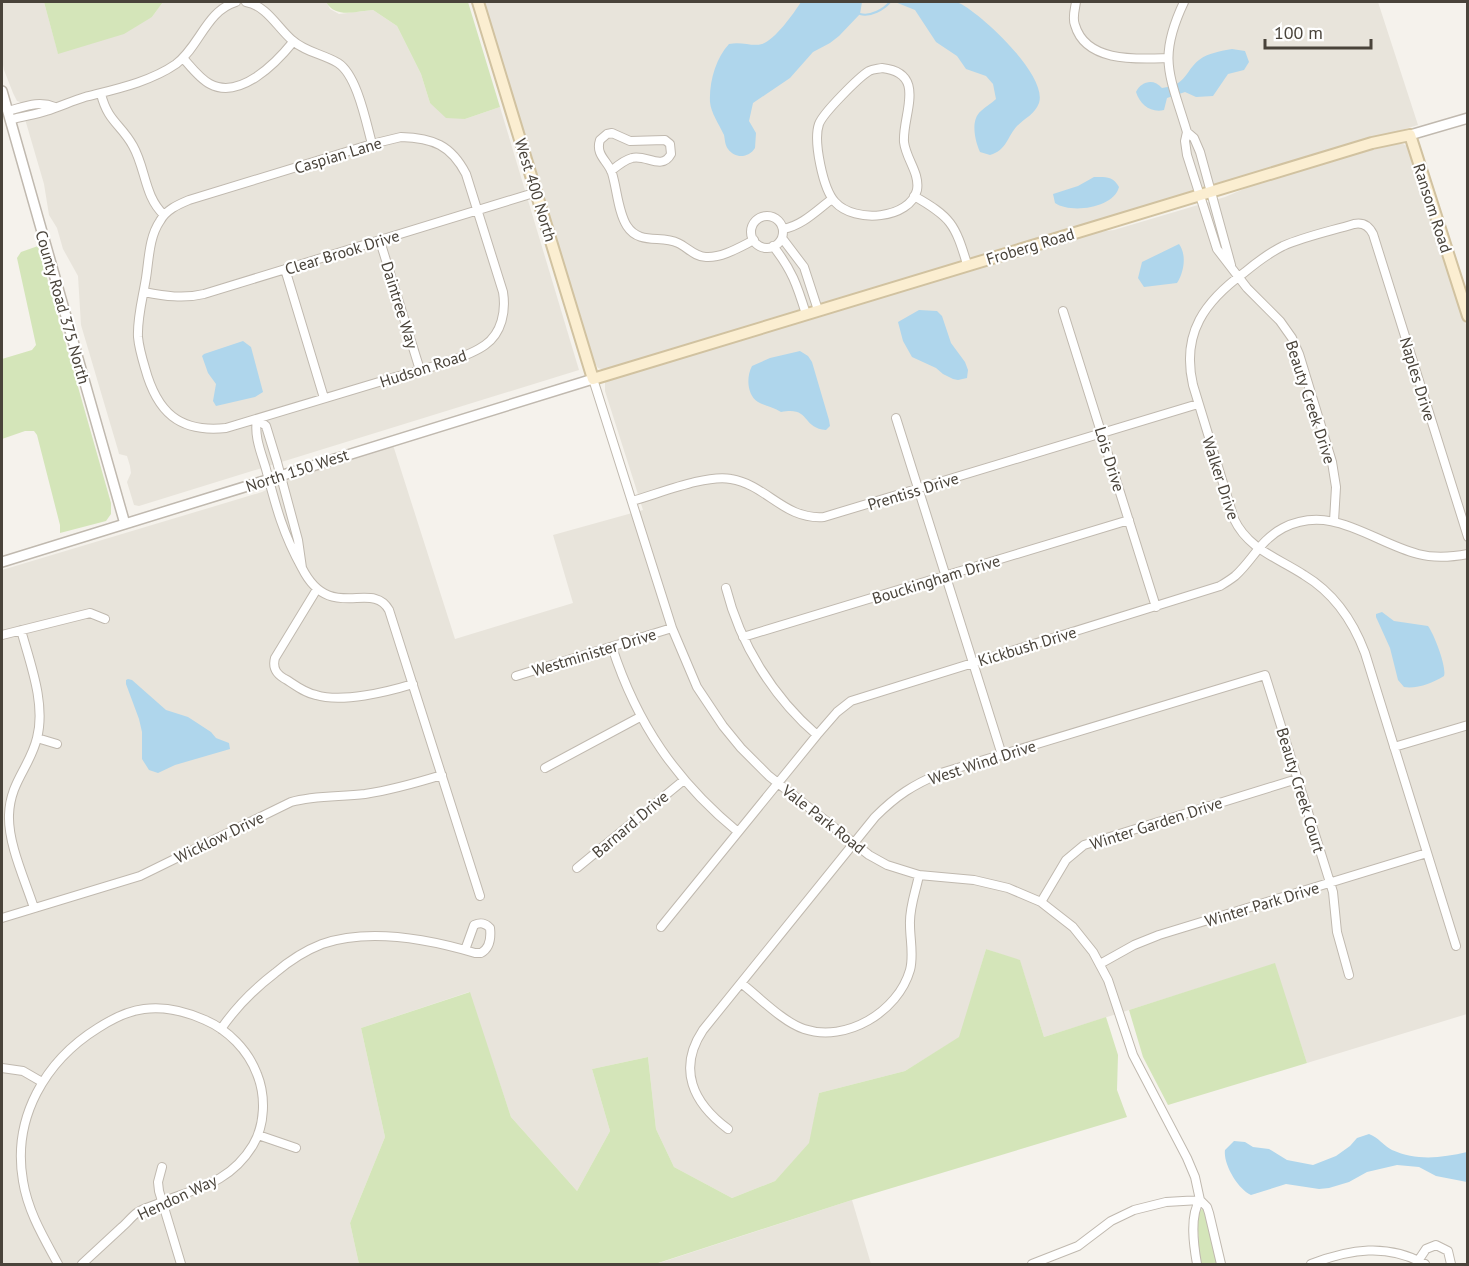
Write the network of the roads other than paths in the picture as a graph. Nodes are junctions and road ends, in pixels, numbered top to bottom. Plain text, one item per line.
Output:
1 (236, 2) edge
2 (246, 2) edge
3 (478, 2) edge
4 (1076, 2) edge
5 (1184, 2) edge
6 (293, 42) junction
7 (183, 58) junction
8 (1167, 58) junction
9 (2, 91) edge
10 (101, 94) junction
11 (9, 116) junction
12 (1467, 118) edge
13 (1187, 132) junction
14 (1410, 135) junction
15 (372, 144) junction
16 (611, 171) junction
17 (1211, 191) junction
18 (537, 192) junction
19 (1199, 195) junction
20 (914, 196) junction
21 (832, 199) junction
22 (478, 211) junction
23 (164, 215) junction
24 (1365, 225) joint
25 (783, 229) junction
26 (782, 238) junction
27 (380, 240) junction
28 (753, 240) junction
29 (773, 246) junction
30 (967, 264) junction
31 (285, 269) junction
32 (1235, 273) junction
33 (144, 292) junction
34 (818, 310) junction
35 (1063, 311) dead end
36 (806, 314) junction
37 (1467, 316) edge
38 (420, 370) junction
39 (593, 379) junction
40 (324, 398) junction
41 (1198, 404) junction
42 (896, 418) dead end
43 (257, 419) junction
44 (1102, 434) junction
45 (281, 476) junction
46 (268, 480) junction
47 (919, 489) junction
48 (632, 501) junction
49 (1129, 520) junction
50 (1334, 521) junction
51 (124, 524) junction
52 (1467, 537) edge
53 (1257, 548) junction
54 (1467, 554) edge
55 (2, 562) edge
56 (302, 568) junction
57 (946, 576) junction
58 (726, 588) dead end
59 (317, 589) junction
60 (1156, 607) junction
61 (105, 619) dead end
62 (672, 628) junction
63 (21, 630) junction
64 (2, 635) edge
65 (744, 637) junction
66 (612, 647) junction
67 (973, 662) junction
68 (1265, 675) joint
69 (516, 676) dead end
70 (413, 684) junction
71 (640, 717) junction
72 (1467, 725) edge
73 (817, 735) junction
74 (37, 738) junction
75 (57, 744) dead end
76 (1394, 747) junction
77 (1002, 755) junction
78 (545, 768) dead end
79 (442, 775) junction
80 (1297, 779) junction
81 (684, 780) junction
82 (778, 783) junction
83 (738, 832) junction
84 (854, 844) junction
85 (1427, 853) junction
86 (577, 868) dead end
87 (919, 875) junction
88 (1330, 883) junction
89 (480, 896) dead end
90 (1041, 902) junction
91 (34, 908) junction
92 (2, 918) edge
93 (661, 927) dead end
94 (1456, 946) dead end
95 (465, 950) dead end
96 (1100, 964) junction
97 (1349, 975) dead end
98 (741, 983) junction
99 (221, 1029) junction
100 (2, 1068) edge
101 (42, 1082) junction
102 (728, 1129) dead end
103 (258, 1135) junction
104 (296, 1148) dead end
105 (162, 1167) dead end
106 (1200, 1200) junction
107 (162, 1202) junction
108 (1421, 1263) edge
109 (58, 1264) edge
110 (82, 1264) edge
111 (181, 1264) edge
112 (1032, 1264) edge
113 (1197, 1264) edge
114 (1221, 1264) edge
115 (1311, 1264) edge
116 (1451, 1264) edge

1 - 7 street
2 - 6 street
3 - 18 main road, West 400 North
4 - 8 street
5 - 8 street
6 - 7 street
6 - 15 street
7 - 10 street
8 - 13 street
9 - 11 street, County Road 375 North
10 - 11 street
10 - 23 street
11 - 51 street, County Road 375 North
12 - 14 street, Froberg Road
13 - 17 street, Beauty Creek Drive
13 - 19 street, Beauty Creek Drive
14 - 17 main road, Froberg Road
14 - 37 main road, Ransom Road
15 - 22 street, Caspian Lane
15 - 23 street, Caspian Lane
16 - 16 street
16 - 28 street
17 - 19 main road, Froberg Road
17 - 32 street, Beauty Creek Drive
18 - 22 street, Clear Brook Drive
18 - 39 main road, West 400 North
19 - 30 main road, Froberg Road
19 - 32 street, Beauty Creek Drive
20 - 21 street
20 - 21 street
20 - 30 street
21 - 25 street
22 - 27 street, Clear Brook Drive
22 - 38 street, Hudson Road
23 - 33 street, Hudson Road
24 - 32 street, Walker Drive
24 - 52 street, Naples Drive
25 - 26 street
25 - 28 street
26 - 29 street
26 - 34 street
27 - 31 street, Clear Brook Drive
27 - 38 street, Daintree Way
28 - 29 street
29 - 36 street
30 - 34 main road, Froberg Road
31 - 33 street, Clear Brook Drive
31 - 40 street
32 - 41 street, Walker Drive
32 - 50 street, Beauty Creek Drive
33 - 43 street, Hudson Road
34 - 36 main road, Froberg Road
35 - 44 street, Lois Drive
36 - 39 main road, Froberg Road
38 - 40 street, Hudson Road
39 - 45 street, North 150 West
39 - 48 street, Vale Park Road
40 - 43 street, Hudson Road
41 - 44 street, Prentiss Drive
41 - 53 street, Walker Drive
42 - 47 street
43 - 45 street
43 - 46 street
44 - 47 street, Prentiss Drive
44 - 49 street, Lois Drive
45 - 46 street, North 150 West
45 - 56 street
46 - 51 street, North 150 West
46 - 56 street
47 - 48 street, Prentiss Drive
47 - 57 street
48 - 62 street, Vale Park Road
49 - 57 street, Bouckingham Drive
49 - 60 street, Lois Drive
50 - 53 street, Kickbush Drive
50 - 54 street, Kickbush Drive
51 - 55 street, North 150 West
53 - 60 street, Kickbush Drive
53 - 76 street, Walker Drive
56 - 59 street
57 - 65 street, Bouckingham Drive
57 - 67 street
58 - 65 street
59 - 70 street
59 - 70 street
60 - 67 street, Kickbush Drive
61 - 63 street
62 - 66 street, Westminister Drive
62 - 82 street, Vale Park Road
63 - 64 street
63 - 74 street
65 - 73 street
66 - 69 street, Westminister Drive
66 - 71 street
67 - 73 street, Kickbush Drive
67 - 77 street
68 - 77 street, West Wind Drive
68 - 80 street, Beauty Creek Court
70 - 79 street
71 - 78 street
71 - 81 street
72 - 76 street
73 - 82 street, Kickbush Drive
74 - 75 street
74 - 91 street
76 - 85 street, Walker Drive
77 - 84 street, West Wind Drive
79 - 89 street
79 - 91 street, Wicklow Drive
80 - 88 street, Beauty Creek Court
80 - 90 street, Winter Garden Drive
81 - 83 street
81 - 86 street, Barnard Drive
82 - 83 street, Kickbush Drive
82 - 84 street, Vale Park Road
83 - 93 street, Kickbush Drive
84 - 87 street, Vale Park Road
84 - 98 street, West Wind Drive
85 - 88 street, Winter Park Drive
85 - 94 street, Walker Drive
87 - 90 street, Vale Park Road
87 - 98 street
88 - 96 street, Winter Park Drive
88 - 97 street, Beauty Creek Court
90 - 96 street, Vale Park Road
91 - 92 street, Wicklow Drive
95 - 99 street
96 - 106 street, Vale Park Road
98 - 102 street, West Wind Drive
99 - 101 street, Hendon Way
99 - 103 street, Hendon Way
100 - 101 street
101 - 109 street, Hendon Way
103 - 104 street
103 - 107 street, Hendon Way
105 - 107 street
106 - 112 street
106 - 113 street, Vale Park Road
106 - 114 street, Vale Park Road
107 - 110 street, Hendon Way
107 - 111 street
108 - 115 street
108 - 116 street

